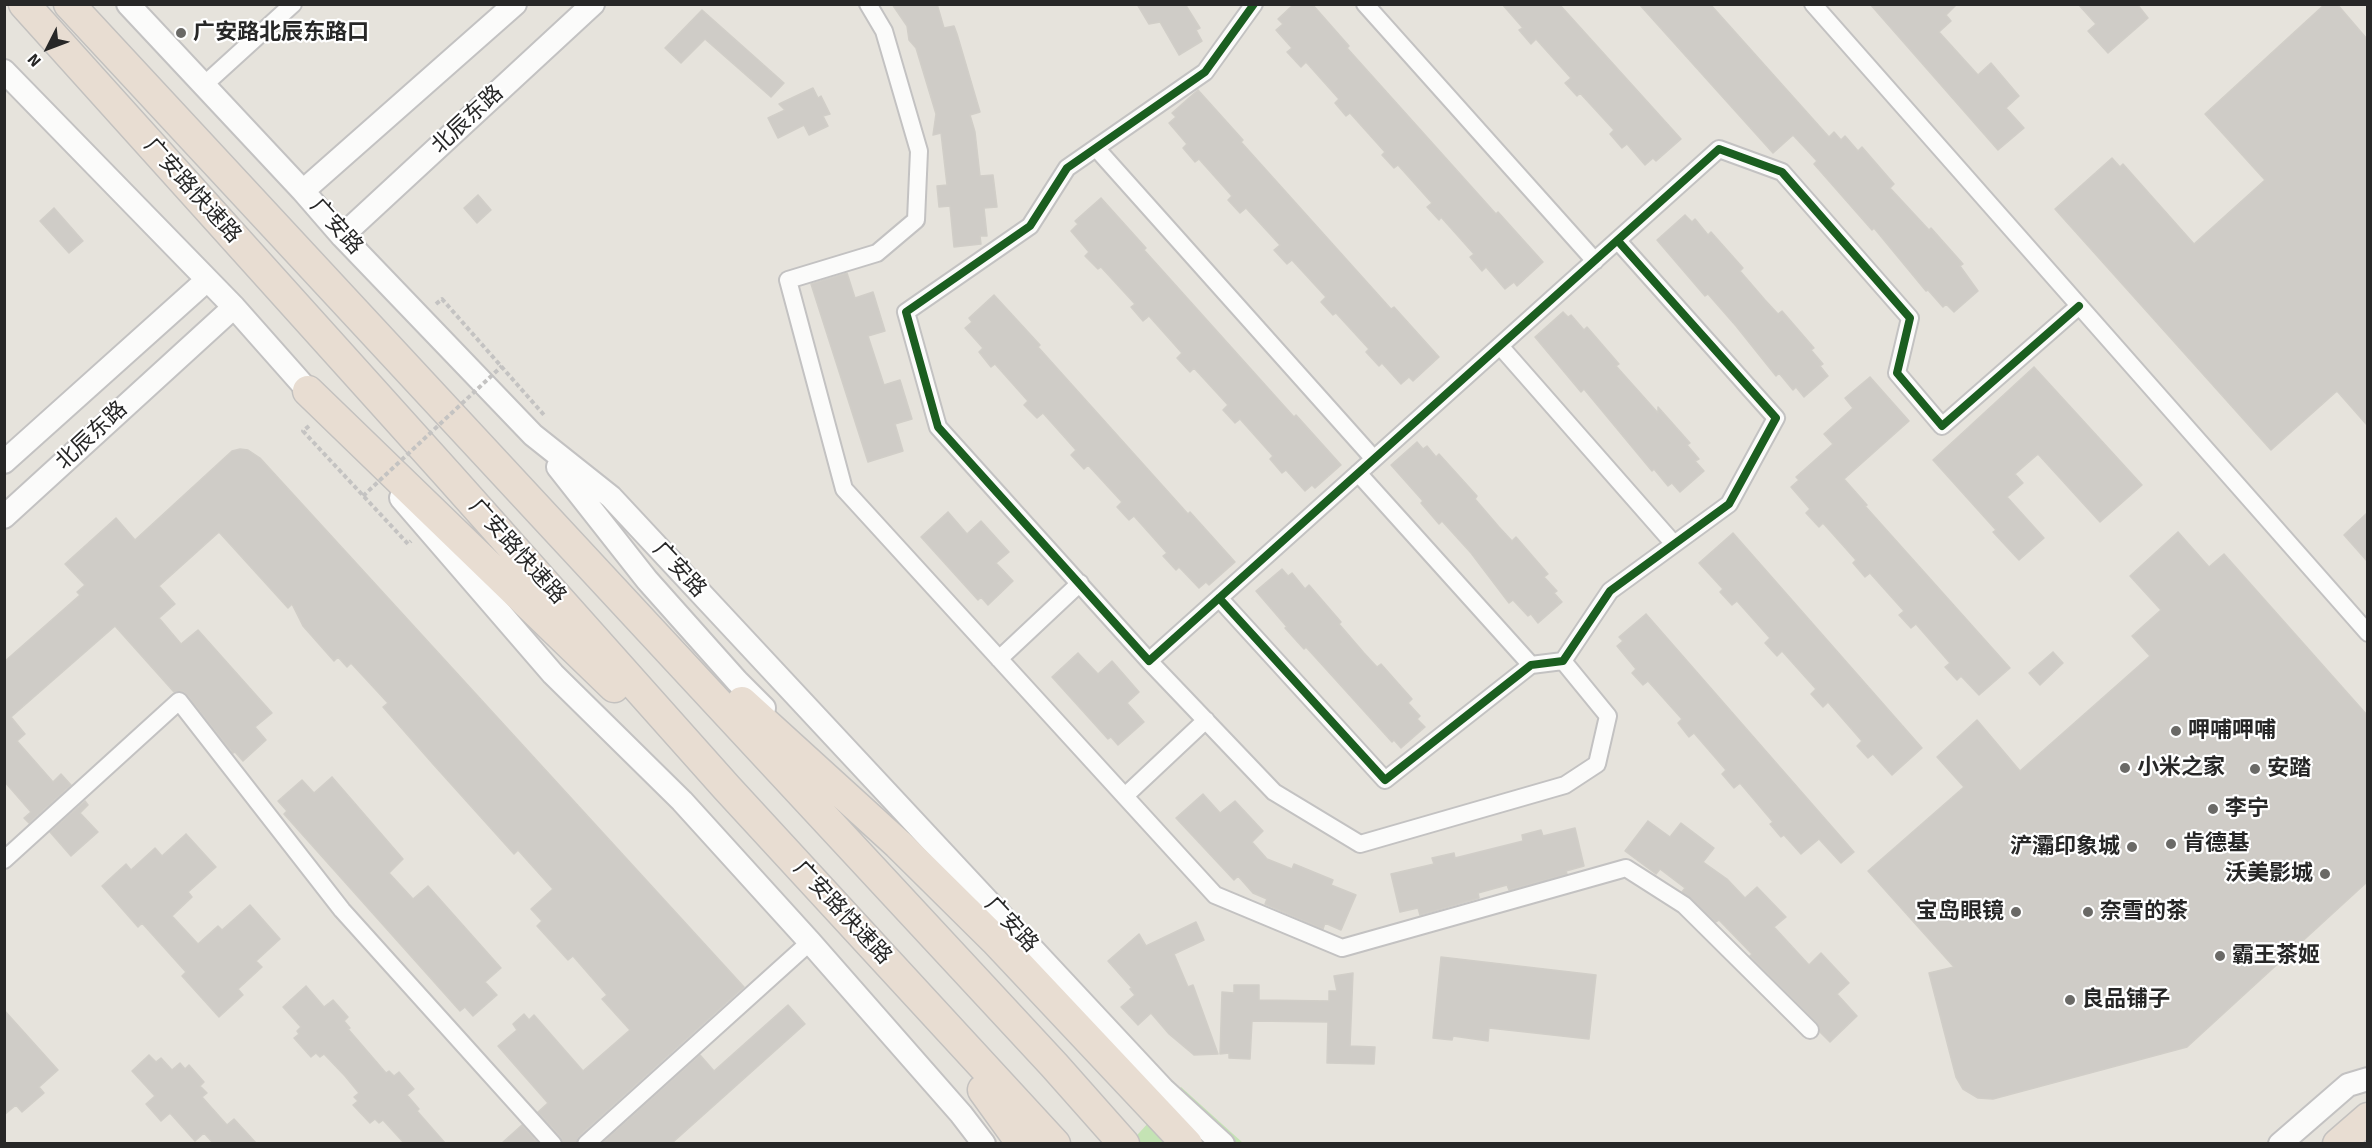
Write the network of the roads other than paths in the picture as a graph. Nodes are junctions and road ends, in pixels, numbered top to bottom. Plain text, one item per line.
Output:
1 (24, 4) edge
2 (69, 4) edge
3 (128, 4) edge
4 (293, 4) edge
5 (515, 4) edge
6 (593, 4) edge
7 (868, 4) edge
8 (1254, 4) edge
9 (1365, 4) edge
10 (1812, 4) edge
11 (4, 71) edge
12 (204, 85) junction
13 (1096, 148) junction
14 (303, 191) junction
15 (342, 236) junction
16 (1618, 241) junction
17 (1595, 261) junction
18 (207, 280) junction
19 (2079, 306) junction
20 (234, 307) junction
21 (1500, 346) junction
22 (308, 391) junction
23 (533, 435) junction
24 (1374, 459) junction
25 (4, 462) edge
26 (1358, 473) junction
27 (4, 517) edge
28 (1674, 544) junction
29 (594, 568) junction
30 (1080, 583) junction
31 (1219, 598) junction
32 (2367, 633) edge
33 (999, 659) junction
34 (1149, 661) junction
35 (1563, 661) junction
36 (1531, 665) junction
37 (1206, 720) junction
38 (727, 788) junction
39 (1125, 796) junction
40 (898, 844) junction
41 (4, 860) edge
42 (810, 942) junction
43 (1810, 1030) dead end
44 (2367, 1079) edge
45 (1006, 1105) junction
46 (2367, 1118) edge
47 (1122, 1141) edge
48 (554, 1143) edge
49 (586, 1143) edge
50 (984, 1143) edge
51 (1022, 1143) edge
52 (1055, 1143) edge
53 (1187, 1143) edge
54 (1223, 1143) edge
55 (2280, 1143) edge
56 (2338, 1143) edge

1 - 38 highway, 广安路快速路
2 - 29 highway, 广安路快速路
3 - 12 main road, 广安路
4 - 12 street
5 - 14 main road
6 - 15 main road, 北辰东路
7 - 33 street
8 - 13 street
9 - 17 street
10 - 19 street
11 - 18 main road
12 - 14 main road, 广安路
13 - 24 street
13 - 30 street
14 - 15 main road, 广安路
15 - 23 main road, 广安路
16 - 17 street
16 - 19 street
16 - 28 street
17 - 21 street
18 - 20 main road
18 - 25 main road, 北辰东路
19 - 32 street
20 - 22 main road
20 - 27 main road, 北辰东路
21 - 24 street
21 - 28 street
22 - 38 highway
22 - 42 main road
23 - 40 main road
23 - 54 main road, 广安路
24 - 26 street
26 - 31 street
26 - 36 street
28 - 35 street
29 - 40 highway
29 - 47 highway, 广安路快速路
30 - 33 street
30 - 34 street
31 - 34 street
31 - 36 street
33 - 39 street
34 - 37 street
35 - 36 street
35 - 37 street
37 - 39 street
38 - 45 highway, 广安路快速路
39 - 43 street
40 - 53 highway
41 - 48 street
42 - 49 street
42 - 50 main road
44 - 55 main road
45 - 51 highway
45 - 52 highway
46 - 56 highway

